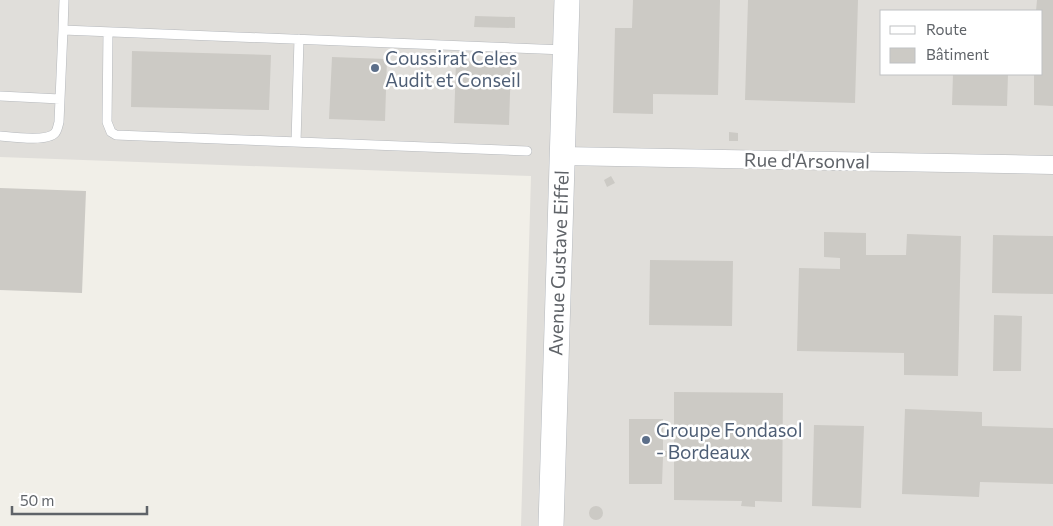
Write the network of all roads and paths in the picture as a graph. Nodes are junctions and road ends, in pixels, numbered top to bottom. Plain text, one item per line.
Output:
1 (64, 0) edge
2 (567, 0) edge
3 (63, 30) junction
4 (108, 32) junction
5 (299, 39) junction
6 (565, 50) junction
7 (0, 96) edge
8 (60, 99) junction
9 (0, 136) edge
10 (296, 142) junction
11 (526, 151) dead end
12 (562, 156) junction
13 (1053, 165) edge
14 (551, 526) edge

1 - 3 lane
2 - 6 street, Avenue Gustave Eiffel
3 - 4 lane
3 - 8 lane
4 - 5 lane
4 - 10 lane
5 - 6 lane
5 - 10 lane
6 - 12 street, Avenue Gustave Eiffel
7 - 8 lane
8 - 9 lane
10 - 11 lane
12 - 13 street, Rue d'Arsonval
12 - 14 street, Avenue Gustave Eiffel

